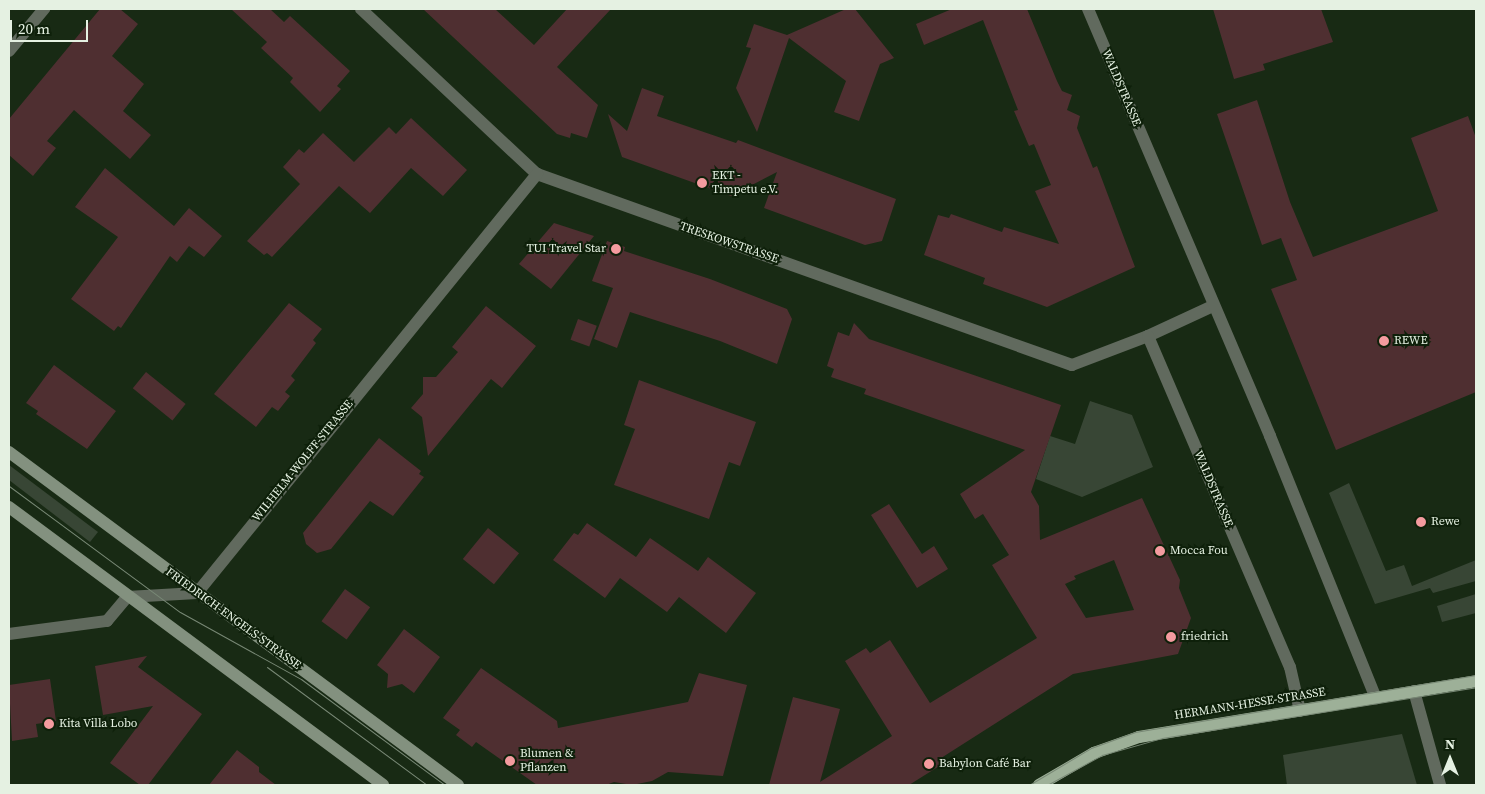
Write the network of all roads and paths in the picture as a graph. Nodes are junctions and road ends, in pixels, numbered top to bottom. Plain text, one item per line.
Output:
1 (44, 9) edge
2 (361, 9) edge
3 (1088, 9) edge
4 (9, 50) edge
5 (537, 174) junction
6 (1213, 306) junction
7 (1148, 336) junction
8 (9, 452) edge
9 (9, 508) edge
10 (197, 593) junction
11 (127, 597) junction
12 (9, 634) edge
13 (1476, 681) edge
14 (1414, 691) junction
15 (1376, 698) junction
16 (1300, 711) junction
17 (383, 785) edge
18 (458, 785) edge
19 (1039, 785) edge
20 (1440, 785) edge

1 - 4 street
2 - 5 street, TRESKOWSTRASSE
3 - 6 street, WALDSTRASSE
5 - 7 street, TRESKOWSTRASSE
5 - 10 street, WILHELM-WOLFF-STRASSE
6 - 7 street
6 - 15 street, WALDSTRASSE
7 - 16 street, WALDSTRASSE
8 - 10 main road, FRIEDRICH-ENGELS-STRASSE
9 - 11 main road
10 - 11 street
10 - 18 main road, FRIEDRICH-ENGELS-STRASSE
11 - 12 street
11 - 17 main road
13 - 14 main road, HERMANN-HESSE-STRASSE
14 - 15 main road, HERMANN-HESSE-STRASSE
14 - 20 street
15 - 16 main road, HERMANN-HESSE-STRASSE
16 - 19 main road, HERMANN-HESSE-STRASSE

